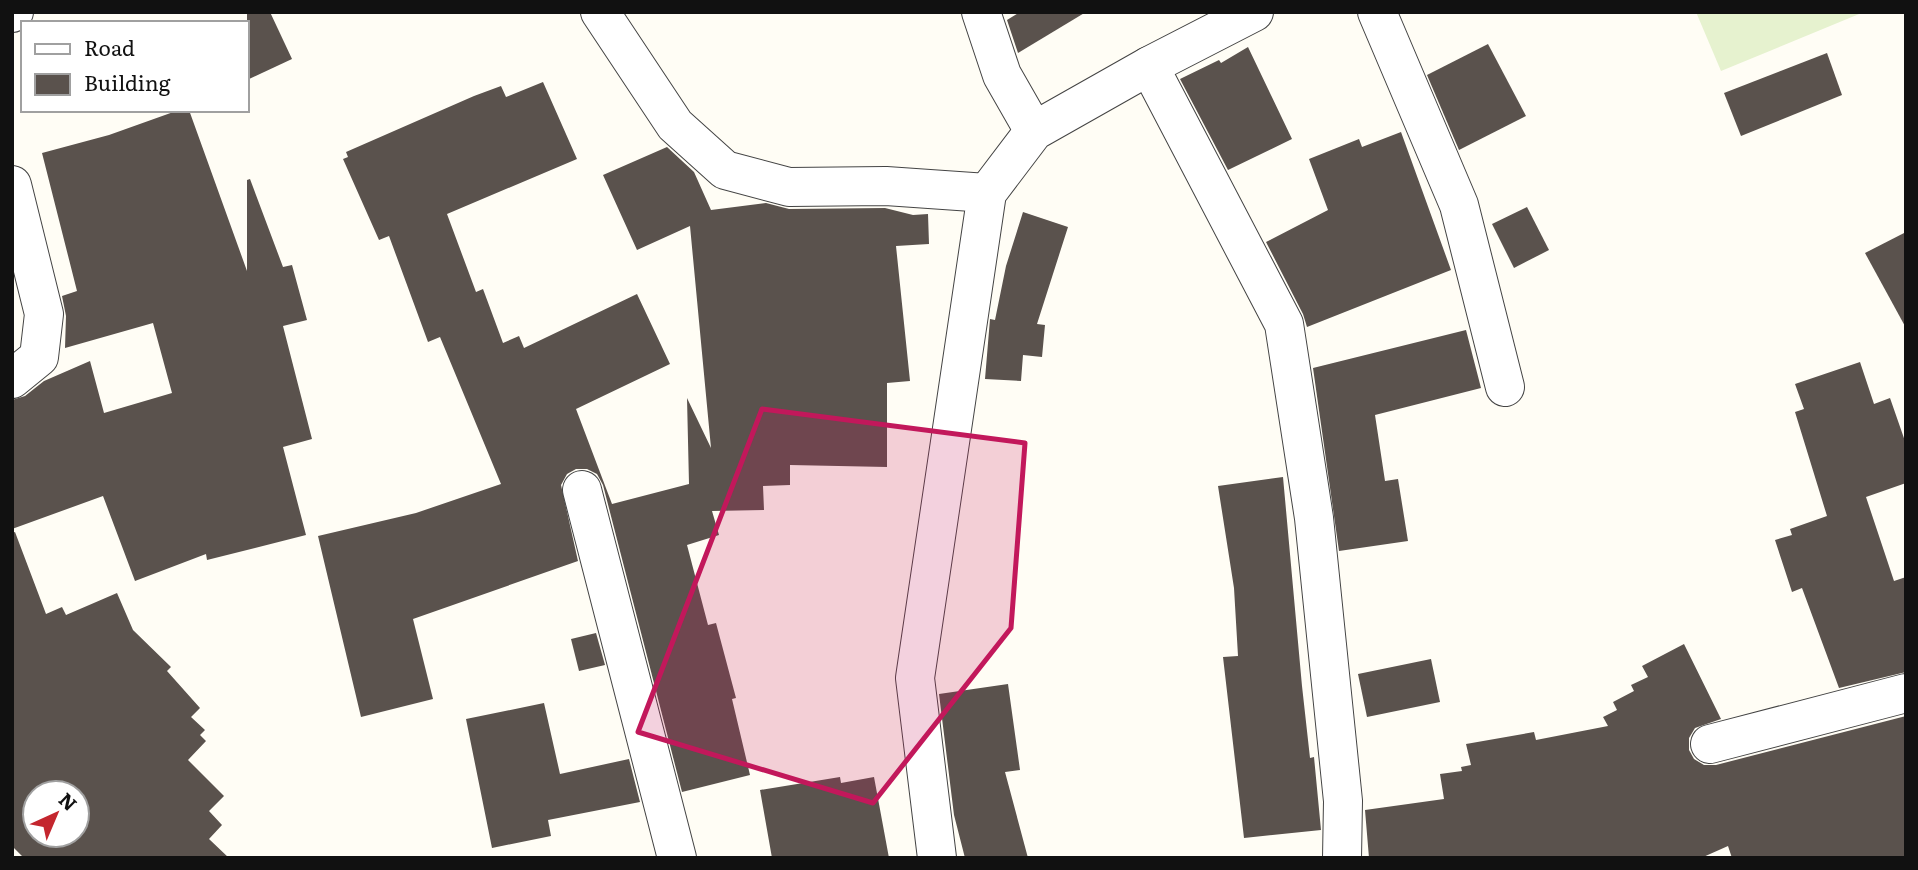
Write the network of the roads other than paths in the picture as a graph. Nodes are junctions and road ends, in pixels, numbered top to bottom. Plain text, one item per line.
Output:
1 (600, 12) edge
2 (981, 12) edge
3 (1254, 12) edge
4 (1377, 12) edge
5 (1149, 65) junction
6 (1034, 131) junction
7 (12, 185) edge
8 (987, 193) junction
9 (12, 379) edge
10 (1506, 387) dead end
11 (582, 490) dead end
12 (1906, 693) edge
13 (1710, 744) dead end
14 (677, 858) edge
15 (937, 858) edge
16 (1342, 858) edge

1 - 8 street
2 - 6 street
3 - 5 street
4 - 10 street
5 - 6 street
5 - 16 street
6 - 8 street
7 - 9 street
8 - 15 street
11 - 14 street
12 - 13 street

